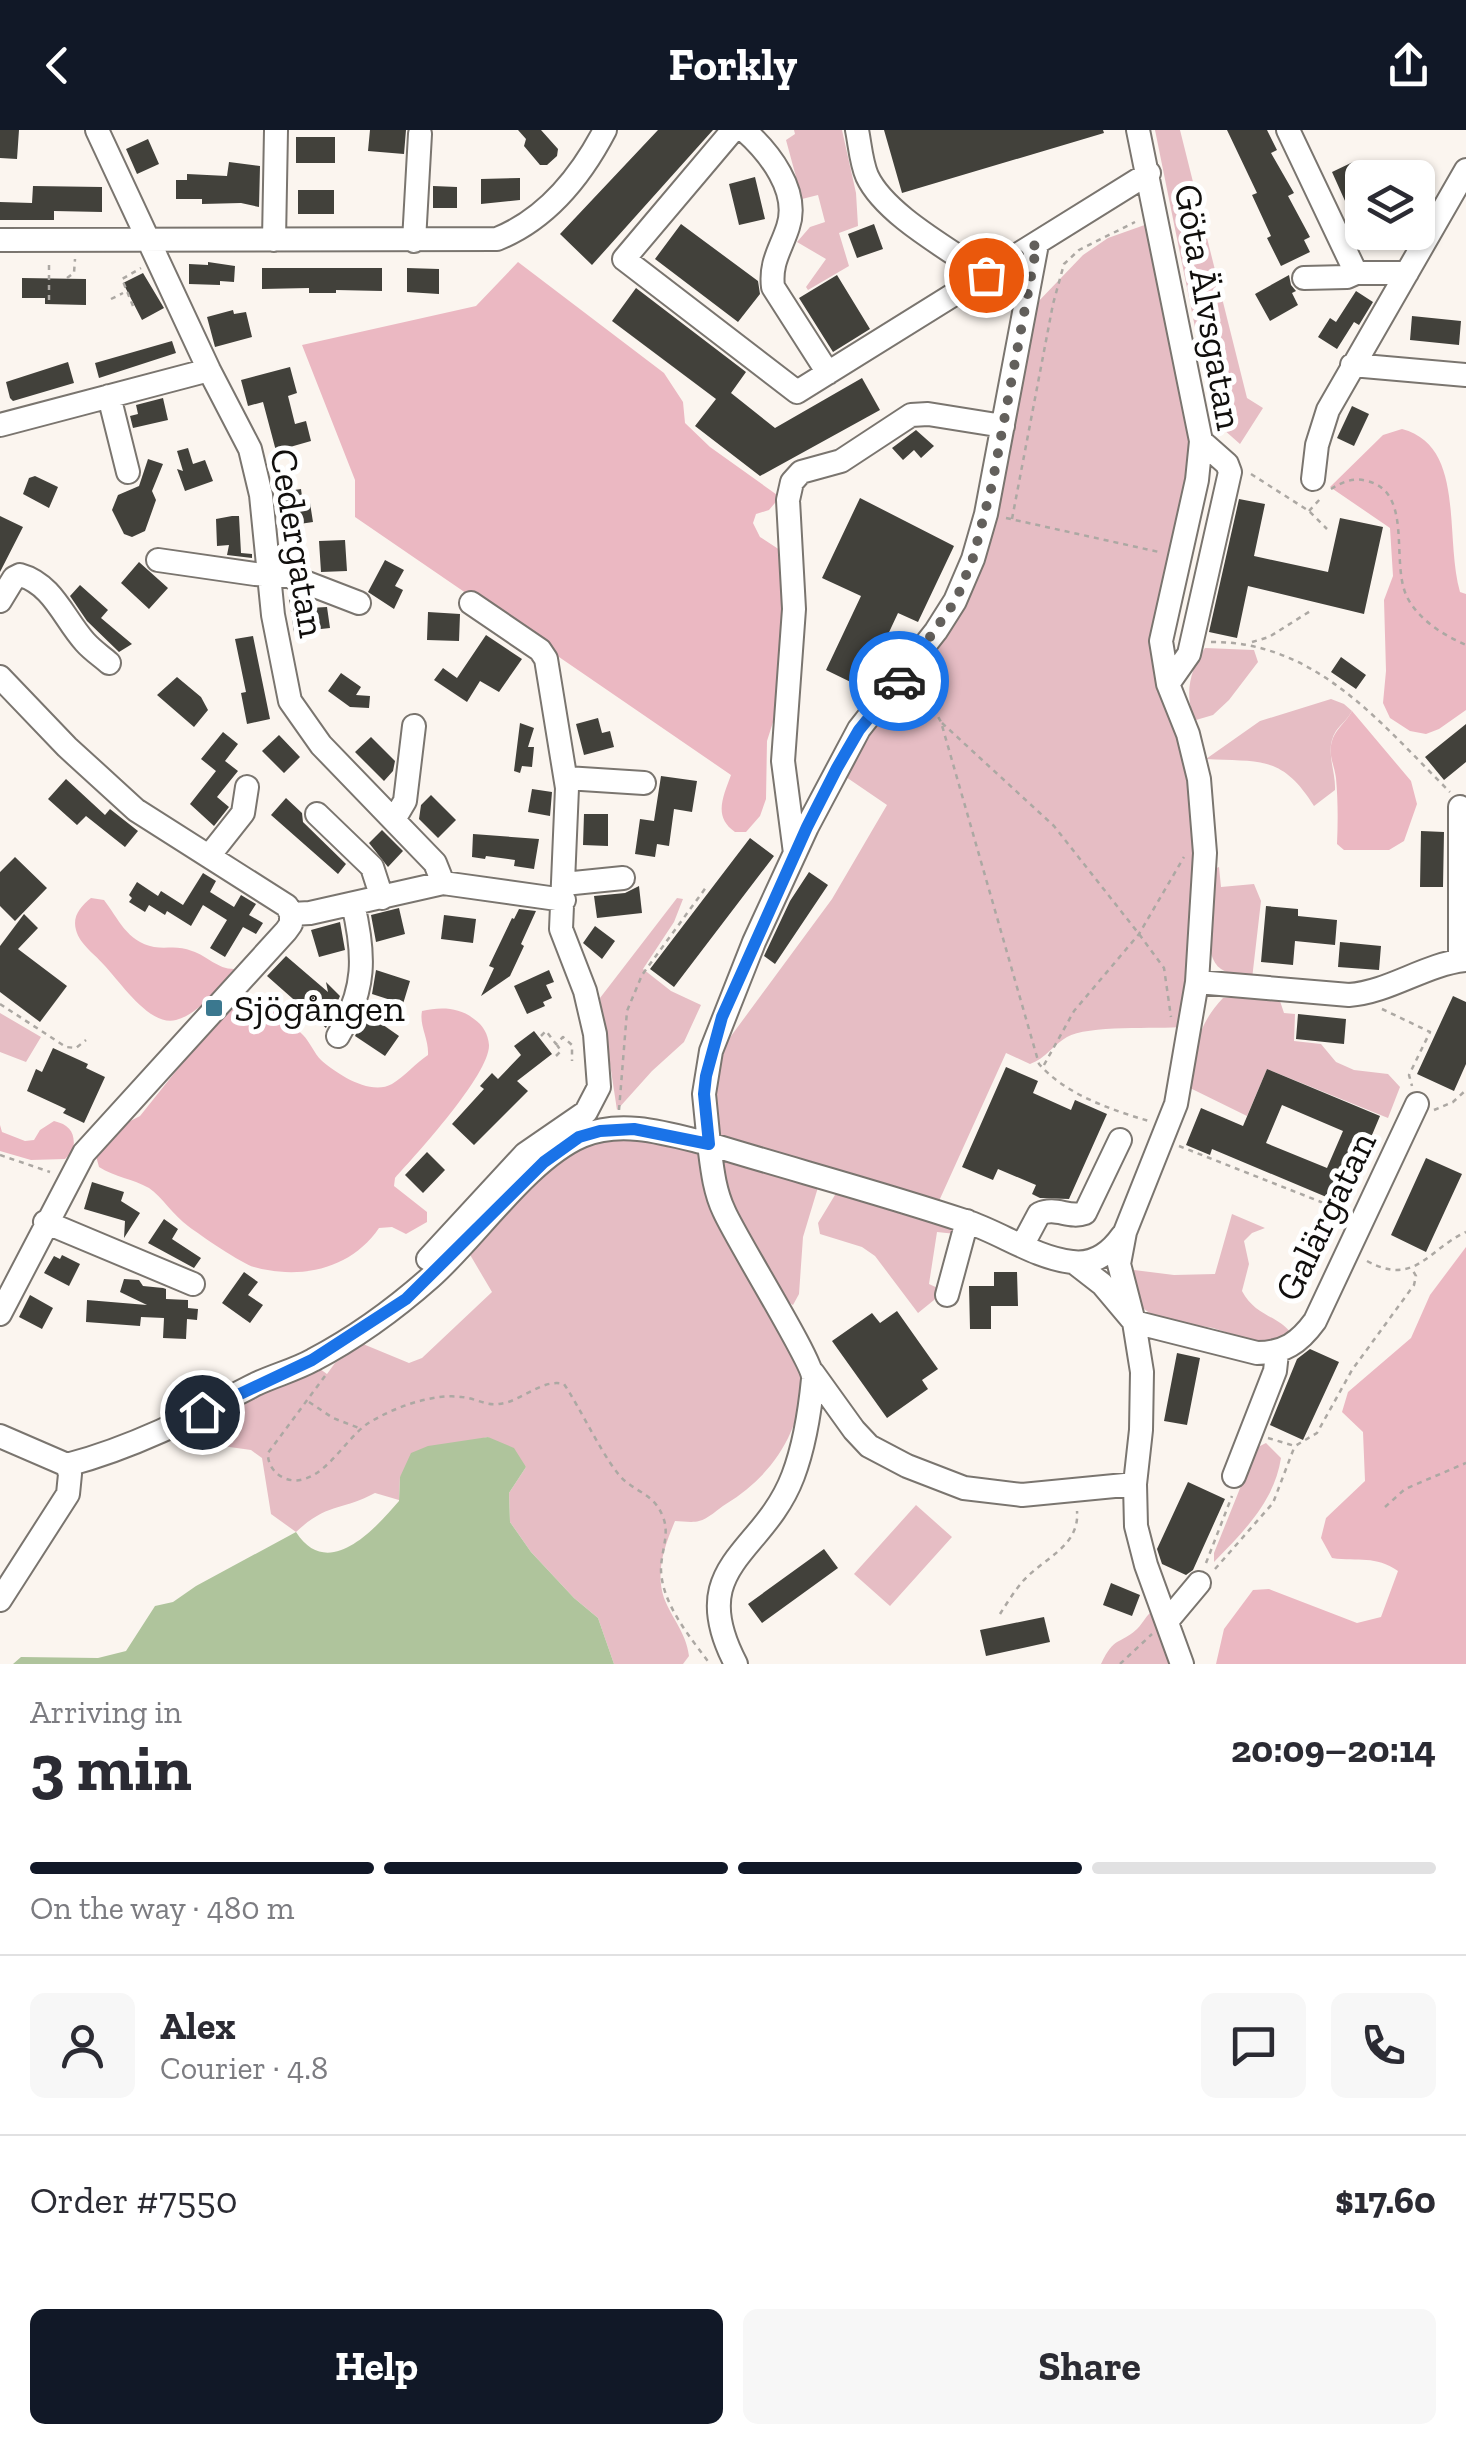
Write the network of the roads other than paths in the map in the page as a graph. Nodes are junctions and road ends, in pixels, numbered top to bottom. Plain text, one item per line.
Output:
1 (97, 130) edge
2 (276, 130) edge
3 (605, 130) edge
4 (733, 130) edge
5 (744, 130) edge
6 (857, 130) edge
7 (1138, 130) edge
8 (1288, 130) edge
9 (420, 134) dead end
10 (1466, 170) edge
11 (1149, 173) junction
12 (147, 239) junction
13 (0, 240) edge
14 (274, 240) junction
15 (414, 241) junction
16 (1037, 244) junction
17 (1356, 273) junction
18 (1407, 273) junction
19 (986, 275) junction
20 (1304, 278) dead end
21 (1352, 366) junction
22 (208, 370) junction
23 (828, 373) junction
24 (1466, 375) edge
25 (109, 396) junction
26 (0, 424) edge
27 (1003, 426) junction
28 (1201, 441) junction
29 (128, 472) dead end
30 (1313, 479) dead end
31 (158, 560) dead end
32 (269, 574) junction
33 (0, 602) edge
34 (359, 602) dead end
35 (470, 603) dead end
36 (109, 664) dead end
37 (0, 677) edge
38 (1168, 684) junction
39 (414, 726) dead end
40 (566, 778) junction
41 (644, 783) dead end
42 (248, 787) dead end
43 (1460, 807) road end
44 (316, 814) dead end
45 (395, 818) junction
46 (795, 854) junction
47 (209, 856) junction
48 (623, 878) dead end
49 (443, 884) junction
50 (564, 892) junction
51 (382, 898) junction
52 (352, 904) junction
53 (291, 914) junction
54 (1463, 960) edge
55 (1196, 982) junction
56 (338, 1036) dead end
57 (1417, 1104) road end
58 (1120, 1140) dead end
59 (709, 1144) junction
60 (968, 1221) junction
61 (45, 1222) junction
62 (1125, 1232) junction
63 (1023, 1244) junction
64 (428, 1259) dead end
65 (1075, 1263) junction
66 (193, 1284) dead end
67 (947, 1294) dead end
68 (0, 1314) edge
69 (1134, 1322) junction
70 (1277, 1352) junction
71 (814, 1373) junction
72 (0, 1436) edge
73 (67, 1464) junction
74 (1234, 1476) road end
75 (1135, 1484) junction
76 (1199, 1583) road end
77 (0, 1600) edge
78 (1168, 1620) junction
79 (736, 1664) edge
80 (1182, 1664) edge

1 - 12 street, Cedergatan
2 - 14 street
3 - 15 street
4 - 23 street
5 - 23 street
6 - 19 street
7 - 11 street, Göta Älvsgatan
8 - 17 street
9 - 15 street
10 - 18 street
11 - 16 street
11 - 28 street, Göta Älvsgatan
12 - 13 street
12 - 14 street
12 - 22 street, Cedergatan
14 - 15 street
16 - 19 street
16 - 27 street
17 - 18 street
17 - 20 street
18 - 21 street
19 - 23 street
21 - 24 street
21 - 30 street
22 - 25 street
22 - 32 street, Cedergatan
25 - 26 street
25 - 29 street
27 - 46 street
27 - 46 street
28 - 38 street, Göta Älvsgatan
28 - 38 street
31 - 32 street
32 - 34 street
32 - 45 street, Cedergatan
33 - 36 street
35 - 40 street
37 - 47 street
38 - 55 street, Göta Älvsgatan
39 - 45 street
40 - 41 street
40 - 50 street
42 - 47 street
43 - 54 street
44 - 51 street
45 - 49 street, Cedergatan
46 - 59 street
47 - 53 street
48 - 50 street
49 - 50 street
49 - 51 street
50 - 64 street
51 - 52 street
52 - 53 street
52 - 56 street
53 - 61 street
54 - 55 street
55 - 62 street, Göta Älvsgatan
57 - 70 street, Galärgatan
58 - 63 street
59 - 60 street
59 - 71 street
59 - 73 street
60 - 63 street
60 - 67 street
61 - 66 street
61 - 68 street
62 - 65 street
62 - 69 street, Göta Älvsgatan
63 - 65 street
65 - 69 street
69 - 70 street, Galärgatan
69 - 75 street, Göta Älvsgatan
70 - 74 street
71 - 75 street
71 - 79 street
72 - 73 street
73 - 77 street
75 - 78 street, Göta Älvsgatan
76 - 78 street
78 - 80 street, Göta Älvsgatan

